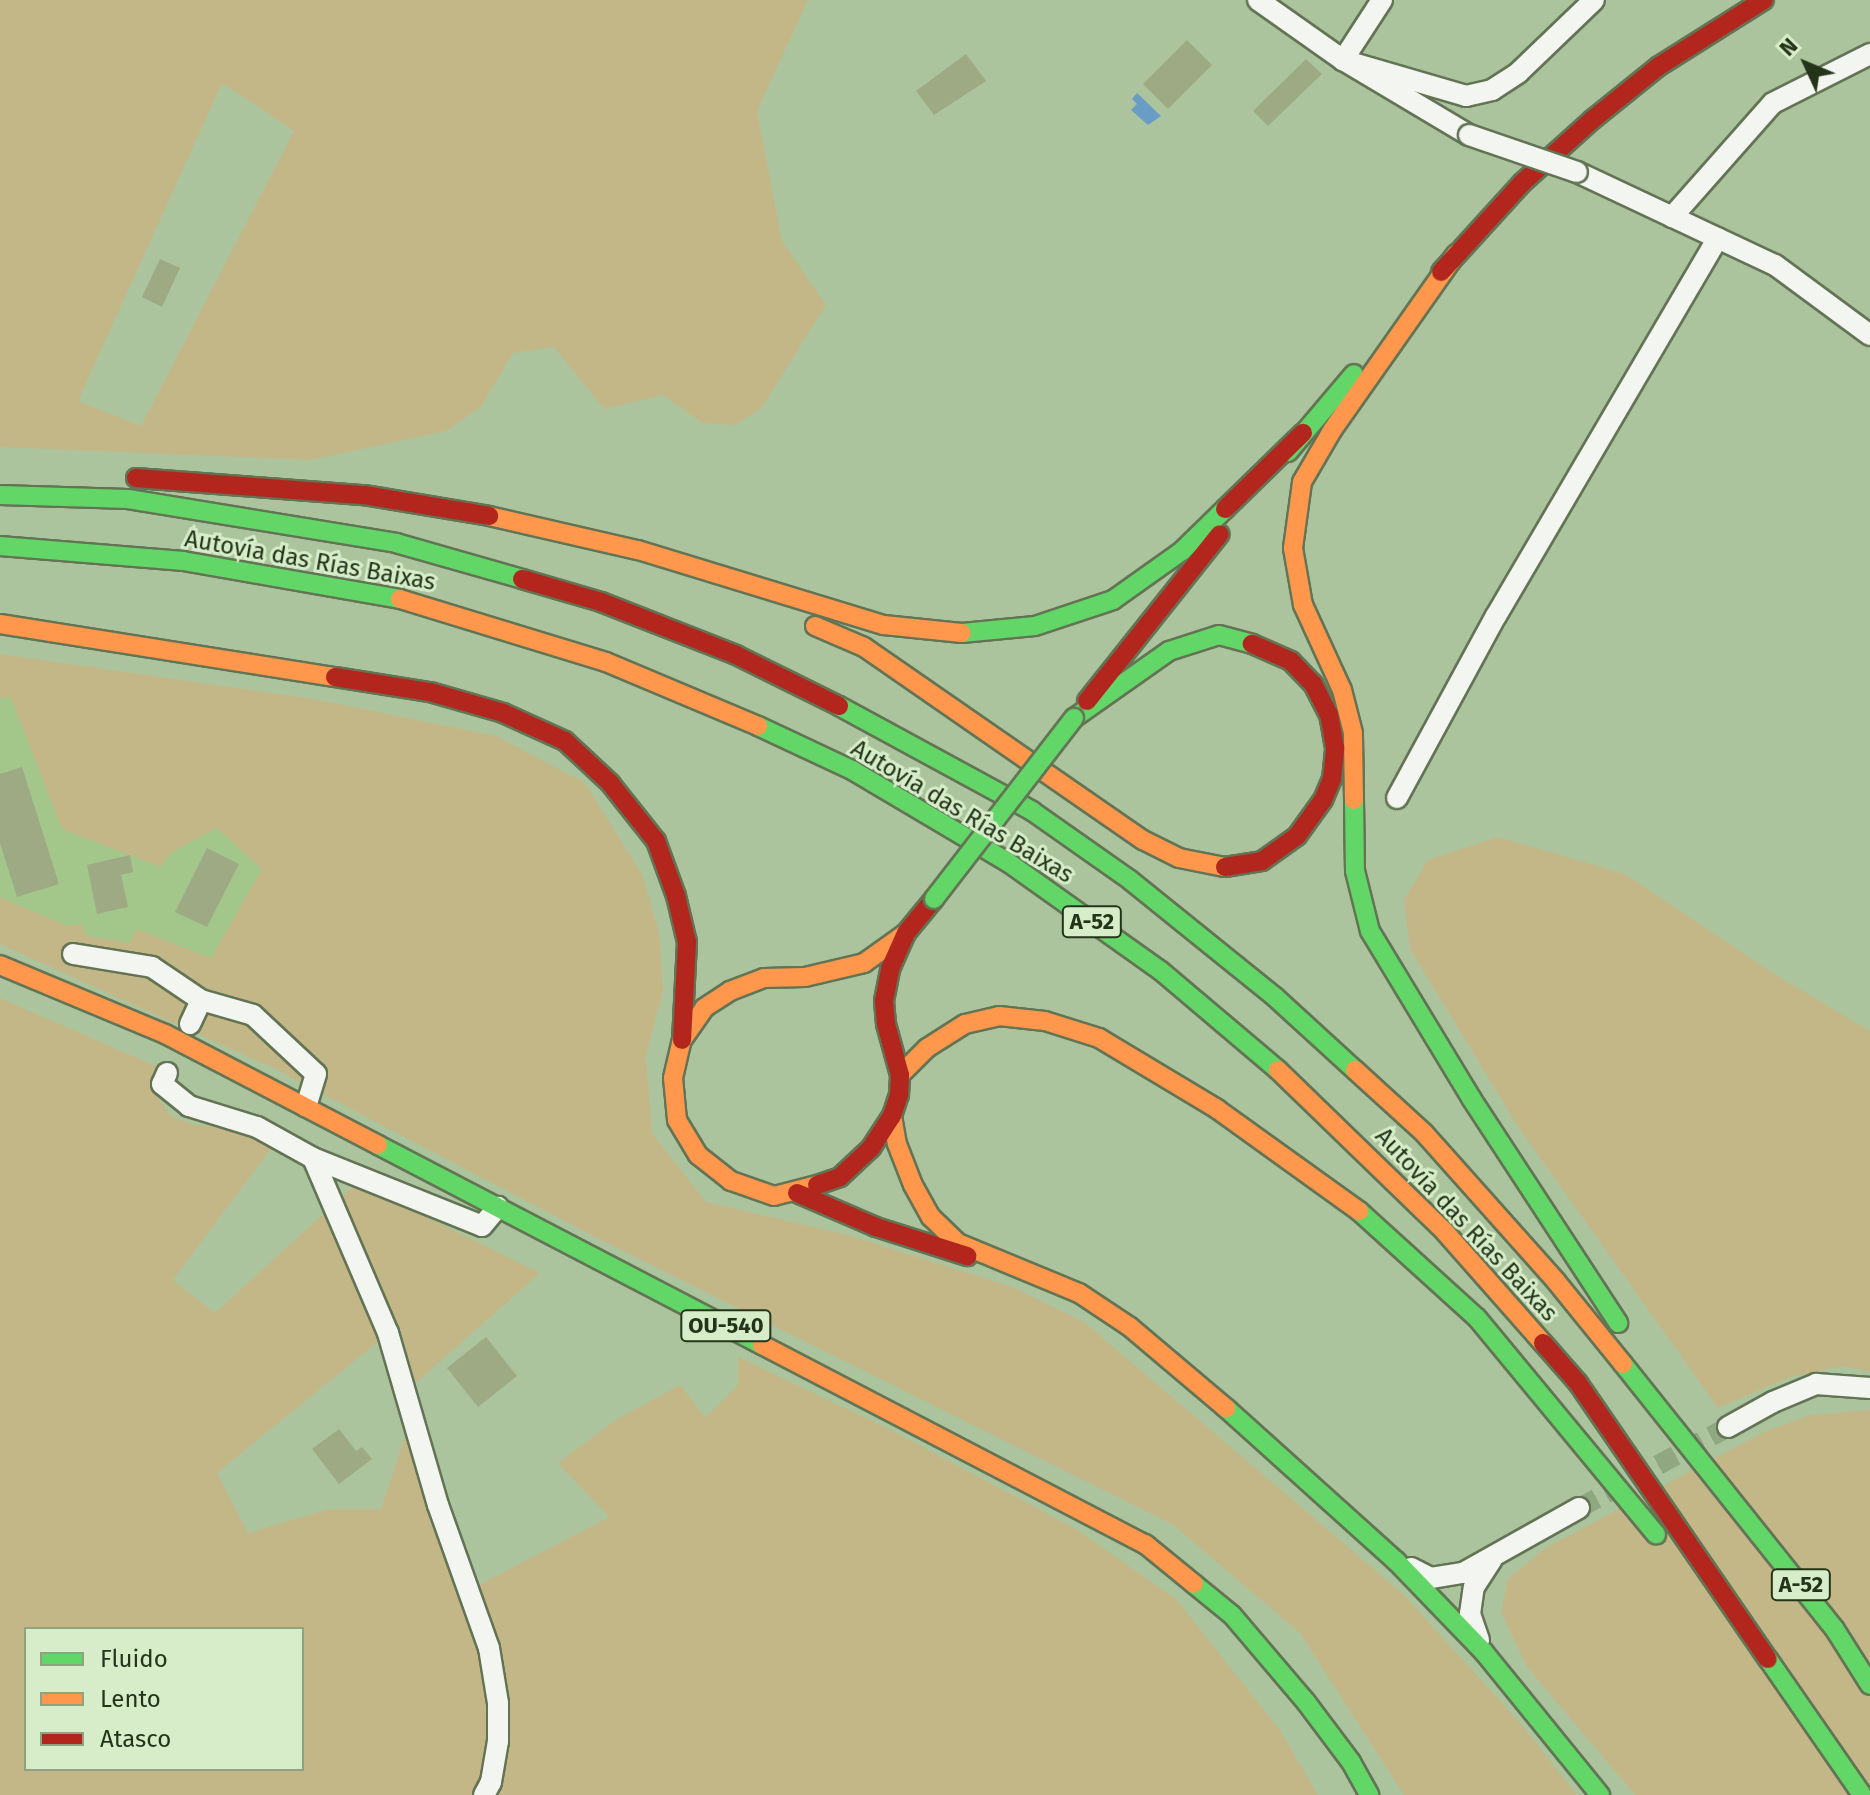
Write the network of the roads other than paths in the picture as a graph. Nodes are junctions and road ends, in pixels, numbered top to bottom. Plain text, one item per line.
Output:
1 (1258, 0) edge
2 (1382, 0) edge
3 (1594, 0) edge
4 (1764, 0) edge
5 (1870, 54) edge
6 (1343, 60) junction
7 (1672, 217) junction
8 (1718, 238) junction
9 (1456, 254) junction
10 (1870, 335) edge
11 (1303, 433) junction
12 (116, 477) dead end
13 (0, 495) edge
14 (0, 546) edge
15 (638, 550) junction
16 (0, 624) edge
17 (1074, 718) junction
18 (1397, 798) dead end
19 (906, 933) junction
20 (73, 954) dead end
21 (0, 965) edge
22 (201, 1000) junction
23 (190, 1024) dead end
24 (682, 1040) junction
25 (167, 1073) dead end
26 (900, 1075) junction
27 (306, 1107) junction
28 (892, 1116) junction
29 (313, 1158) junction
30 (797, 1193) junction
31 (498, 1207) junction
32 (1006, 1265) junction
33 (1870, 1388) edge
34 (1728, 1427) tunnel mouth
35 (1726, 1490) junction
36 (1579, 1508) tunnel mouth
37 (1671, 1556) dead end
38 (1396, 1561) junction
39 (1469, 1580) junction
40 (1440, 1607) junction
41 (1737, 1647) dead end
42 (1483, 1651) junction
43 (1870, 1685) edge
44 (484, 1795) edge
45 (1369, 1795) edge
46 (1600, 1795) edge
47 (1841, 1795) edge
48 (1862, 1795) edge

1 - 6 street
2 - 6 street
3 - 6 street
4 - 9 main road
5 - 7 street
6 - 7 street, bridge
7 - 8 street
8 - 10 street
8 - 18 street
9 - 11 main road
9 - 35 main road
11 - 15 main road
11 - 17 main road
12 - 15 main road
13 - 35 main road, Autovía das Rías Baixas / A-52
14 - 48 main road, Autovía das Rías Baixas / A-52
15 - 17 main road
16 - 24 main road
17 - 19 main road, bridge
19 - 24 main road
19 - 26 main road
20 - 22 street
21 - 27 main road, OU-540
22 - 23 street
22 - 27 street
24 - 30 main road
25 - 29 street
26 - 28 main road
26 - 37 main road
27 - 31 main road, OU-540
28 - 30 main road
28 - 32 main road
29 - 31 street
29 - 44 street
30 - 32 main road
31 - 45 main road, OU-540
32 - 38 main road
33 - 34 street
35 - 43 main road, Autovía das Rías Baixas / A-52
36 - 39 street
38 - 39 street
38 - 40 main road
39 - 40 street
39 - 42 street
40 - 42 main road
41 - 47 main road
42 - 46 main road

